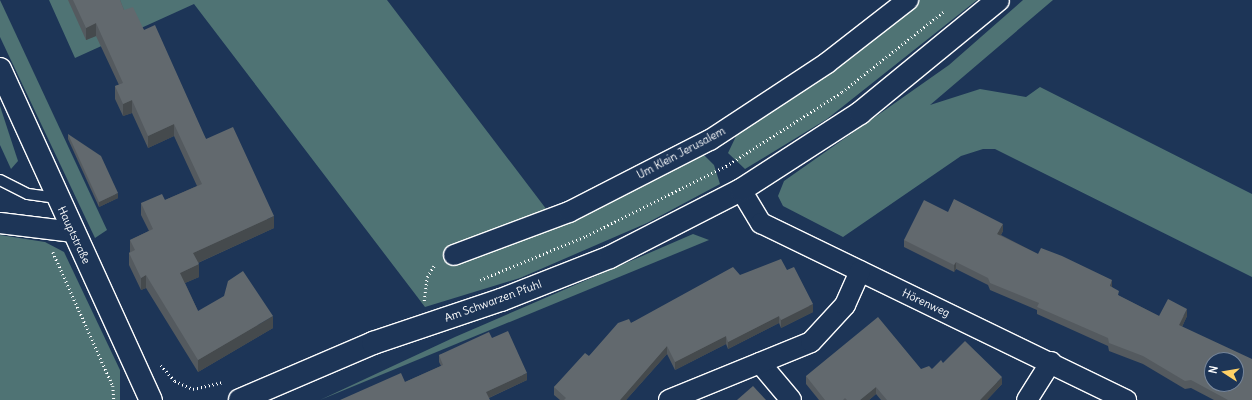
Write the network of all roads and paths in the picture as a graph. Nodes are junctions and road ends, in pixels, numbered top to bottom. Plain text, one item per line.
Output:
1 (908, 0) edge
2 (998, 0) edge
3 (0, 69) edge
4 (710, 140) junction
5 (0, 180) edge
6 (741, 190) junction
7 (57, 198) junction
8 (0, 223) edge
9 (42, 228) junction
10 (73, 232) junction
11 (454, 255) joint
12 (860, 271) junction
13 (416, 306) dead end
14 (760, 362) junction
15 (1051, 362) junction
16 (141, 378) junction
17 (231, 379) dead end
18 (114, 400) edge
19 (151, 400) edge
20 (240, 400) edge
21 (669, 400) edge
22 (791, 400) edge
23 (1027, 400) edge
24 (1126, 400) edge

1 - 4 street, Um Klein Jerusalem
2 - 6 main road, Am Schwarzen Pfuhl
3 - 7 main road, Hauptstraße
4 - 6 path
4 - 11 street, Um Klein Jerusalem
5 - 7 lane
6 - 12 street, Hörenweg
6 - 20 main road, Am Schwarzen Pfuhl
7 - 10 main road, Hauptstraße
8 - 9 street
9 - 10 street
9 - 18 path
10 - 16 main road, Hauptstraße
11 - 13 path
12 - 14 street
12 - 15 street, Hörenweg
14 - 21 street
14 - 22 street
15 - 23 street
15 - 24 street, Hörenweg
16 - 17 path
16 - 19 main road, Hauptstraße

